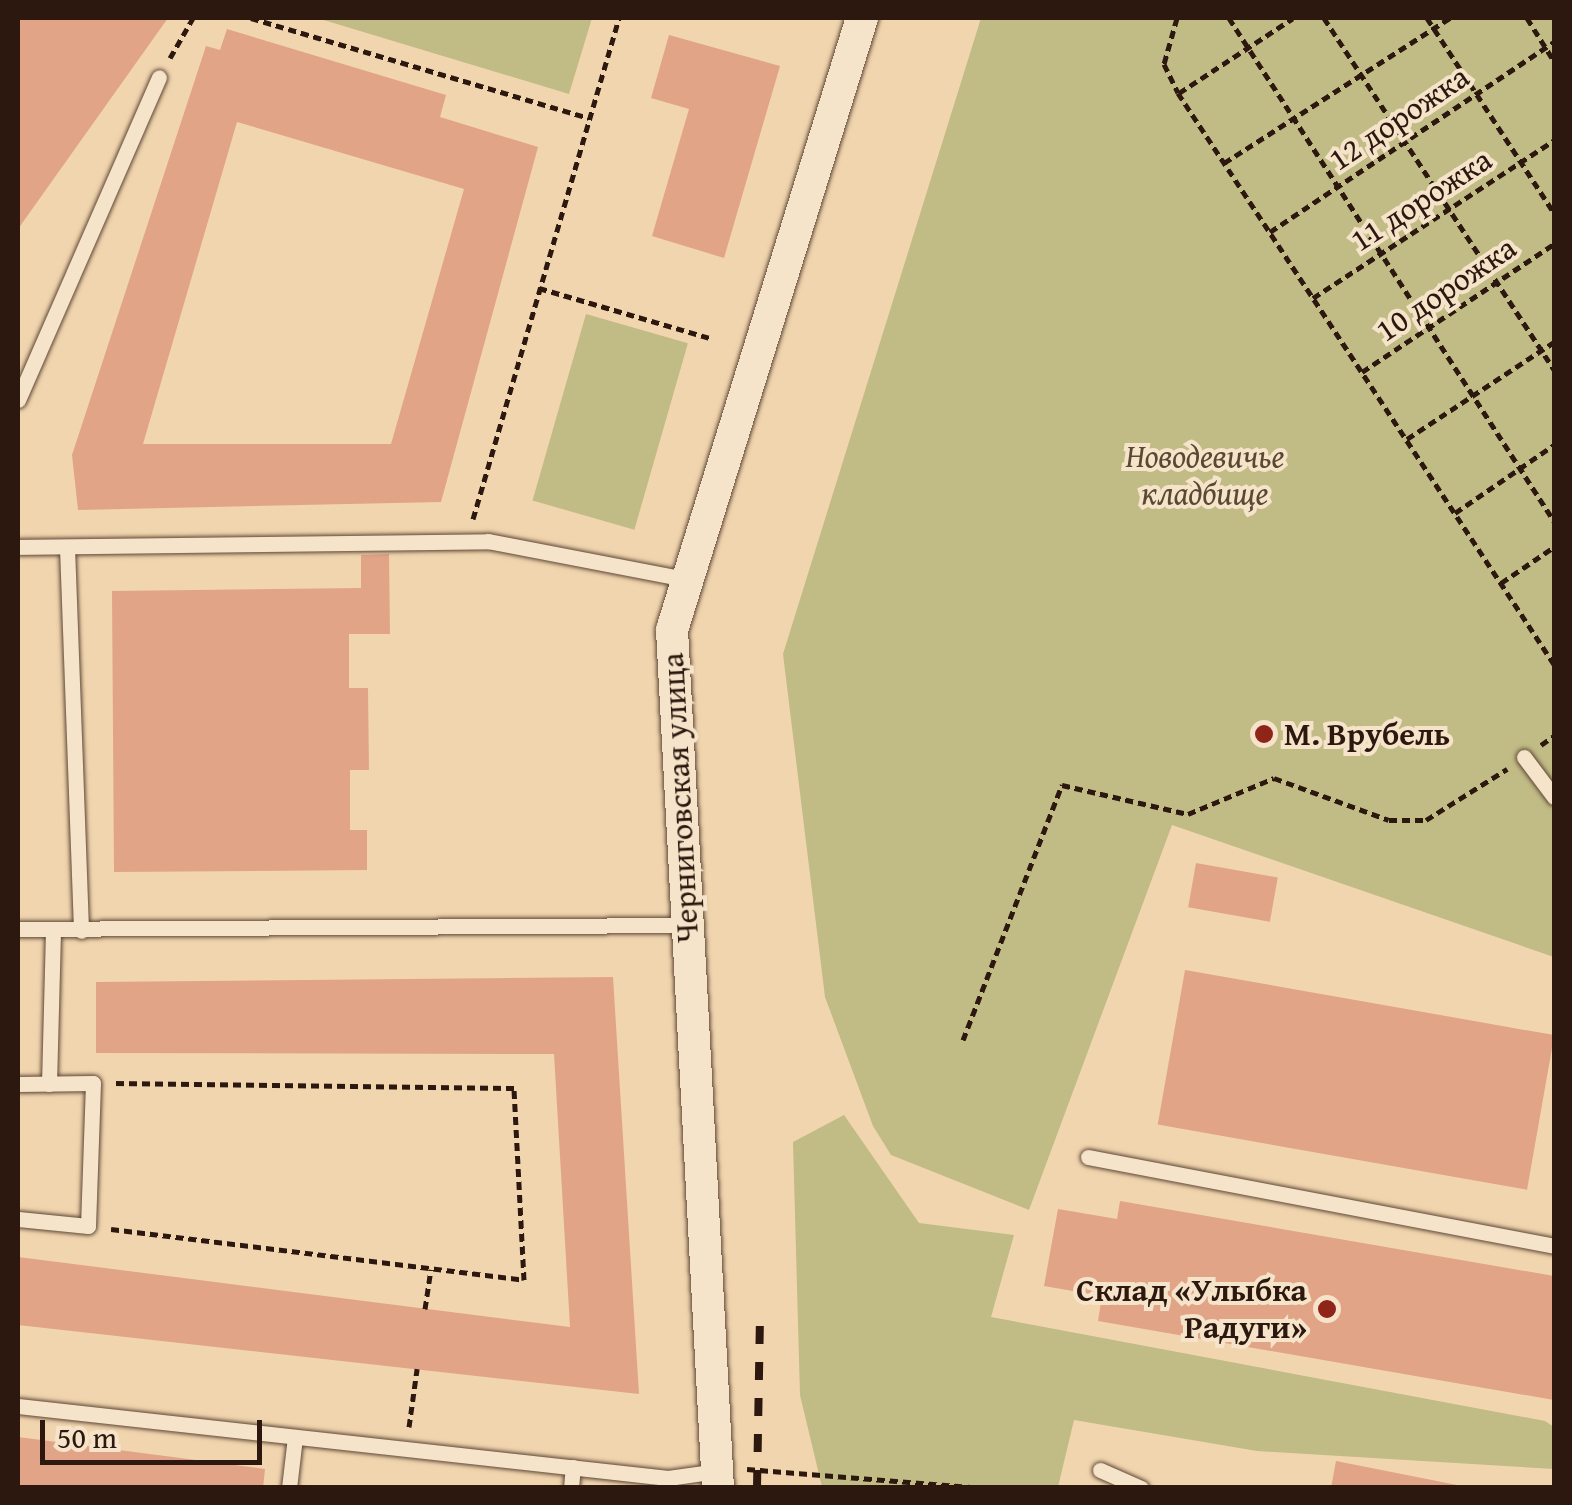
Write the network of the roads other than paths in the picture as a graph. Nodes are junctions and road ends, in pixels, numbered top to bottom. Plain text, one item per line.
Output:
1 (862, 18) edge
2 (158, 78) road end
3 (18, 400) edge
4 (66, 546) junction
5 (18, 547) edge
6 (686, 579) junction
7 (1524, 757) road end
8 (1554, 797) edge
9 (686, 925) junction
10 (18, 929) edge
11 (52, 930) junction
12 (80, 930) junction
13 (18, 1084) edge
14 (49, 1084) junction
15 (1088, 1157) dead end
16 (18, 1219) edge
17 (1554, 1246) edge
18 (18, 1406) edge
19 (295, 1436) junction
20 (573, 1467) junction
21 (1100, 1470) dead end
22 (717, 1479) edge
23 (289, 1488) edge
24 (571, 1488) edge
25 (1140, 1488) edge

1 - 6 street, Черниговская улица
2 - 3 lane
4 - 5 lane
4 - 6 lane
4 - 12 lane
6 - 9 street, Черниговская улица
7 - 8 lane
9 - 12 lane
9 - 22 street, Черниговская улица
10 - 11 lane
11 - 12 lane
11 - 14 lane
13 - 14 lane
14 - 16 lane
15 - 17 lane
18 - 19 lane
19 - 20 lane
19 - 23 lane
20 - 22 lane
20 - 24 lane
21 - 25 lane

